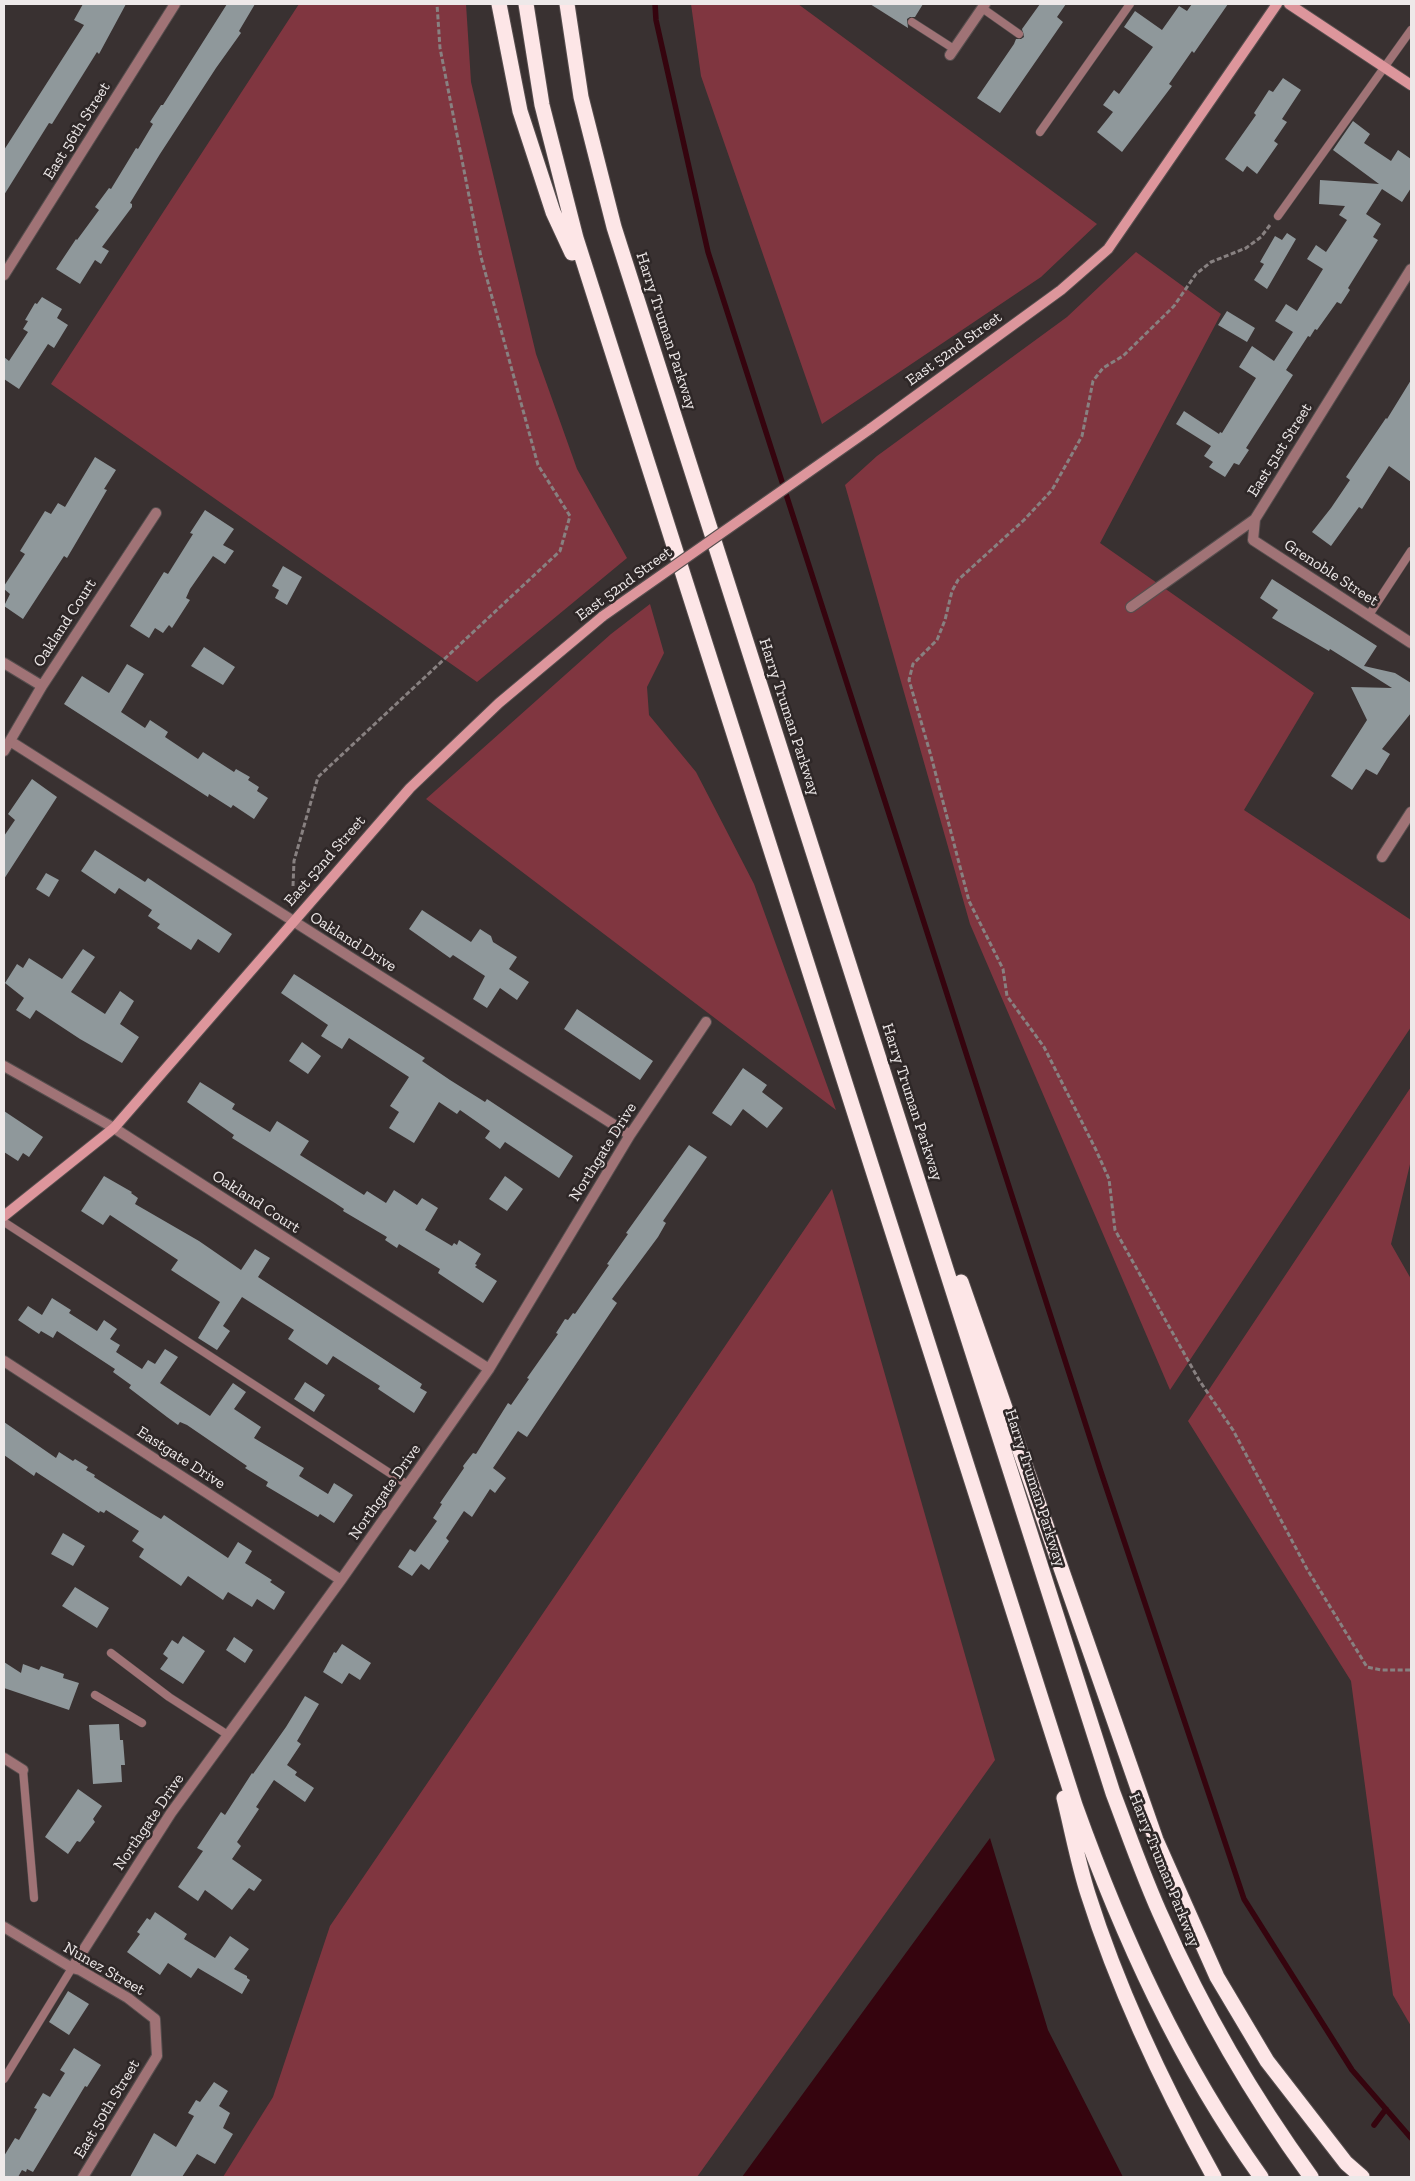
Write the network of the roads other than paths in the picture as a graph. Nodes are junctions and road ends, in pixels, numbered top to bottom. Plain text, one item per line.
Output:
1 (175, 4) edge
2 (499, 4) edge
3 (526, 4) edge
4 (567, 4) edge
5 (1130, 4) edge
6 (1277, 4) edge
7 (1289, 4) edge
8 (983, 6) edge
9 (912, 22) dead end
10 (1411, 30) edge
11 (1018, 34) dead end
12 (952, 52) joint
13 (1385, 68) junction
14 (1411, 85) edge
15 (1040, 132) dead end
16 (1278, 216) road end
17 (1411, 269) edge
18 (4, 275) edge
19 (598, 311) junction
20 (156, 513) dead end
21 (1255, 519) junction
22 (1411, 551) edge
23 (1132, 607) dead end
24 (1369, 615) junction
25 (1411, 642) edge
26 (4, 664) edge
27 (42, 686) junction
28 (10, 742) junction
29 (4, 752) edge
30 (1411, 812) edge
31 (1382, 857) dead end
32 (292, 921) junction
33 (852, 974) junction
34 (706, 1022) dead end
35 (4, 1066) edge
36 (114, 1128) junction
37 (630, 1135) junction
38 (4, 1216) edge
39 (4, 1222) edge
40 (4, 1361) edge
41 (489, 1369) junction
42 (408, 1485) junction
43 (341, 1580) junction
44 (111, 1653) dead end
45 (1031, 1668) junction
46 (94, 1695) dead end
47 (142, 1723) dead end
48 (228, 1735) junction
49 (4, 1758) edge
50 (23, 1770) joint
51 (34, 1898) dead end
52 (4, 1927) edge
53 (72, 1968) junction
54 (157, 2056) joint
55 (4, 2079) edge
56 (83, 2177) edge
57 (1214, 2177) edge
58 (1261, 2177) edge
59 (1311, 2177) edge
60 (1362, 2177) edge

1 - 18 street, East 56th Street
2 - 19 highway
3 - 19 highway
4 - 33 highway, Harry Truman Parkway
5 - 15 lane
6 - 32 main road, East 52nd Street, bridge
7 - 13 main road
8 - 11 lane
8 - 12 street
9 - 12 lane
10 - 13 lane
13 - 14 main road
13 - 16 lane
17 - 21 street, East 51st Street
19 - 45 highway
20 - 27 street, Oakland Court
21 - 23 street, East 51st Street
21 - 24 street, Grenoble Street
22 - 24 lane
24 - 25 street, Grenoble Street
26 - 27 street
27 - 28 street, Oakland Court
28 - 29 street, Oakland Court
28 - 32 street, Oakland Drive
30 - 31 street
32 - 36 main road, East 52nd Street
32 - 37 street, Oakland Drive
33 - 59 highway, Harry Truman Parkway
33 - 60 highway
34 - 37 street, Northgate Drive
35 - 36 street, Oakland Court
36 - 38 main road, East 52nd Street
36 - 41 street, Oakland Court
37 - 41 street, Northgate Drive
39 - 42 lane
40 - 43 street, Eastgate Drive
41 - 42 street, Northgate Drive
42 - 43 street, Northgate Drive
43 - 48 street, Northgate Drive
44 - 48 lane
45 - 57 highway
45 - 58 highway
46 - 47 lane
48 - 53 street, Northgate Drive
49 - 50 street
50 - 51 lane
52 - 53 street, Nunez Street
53 - 54 street, Nunez Street
53 - 55 lane
54 - 56 street, East 50th Street

